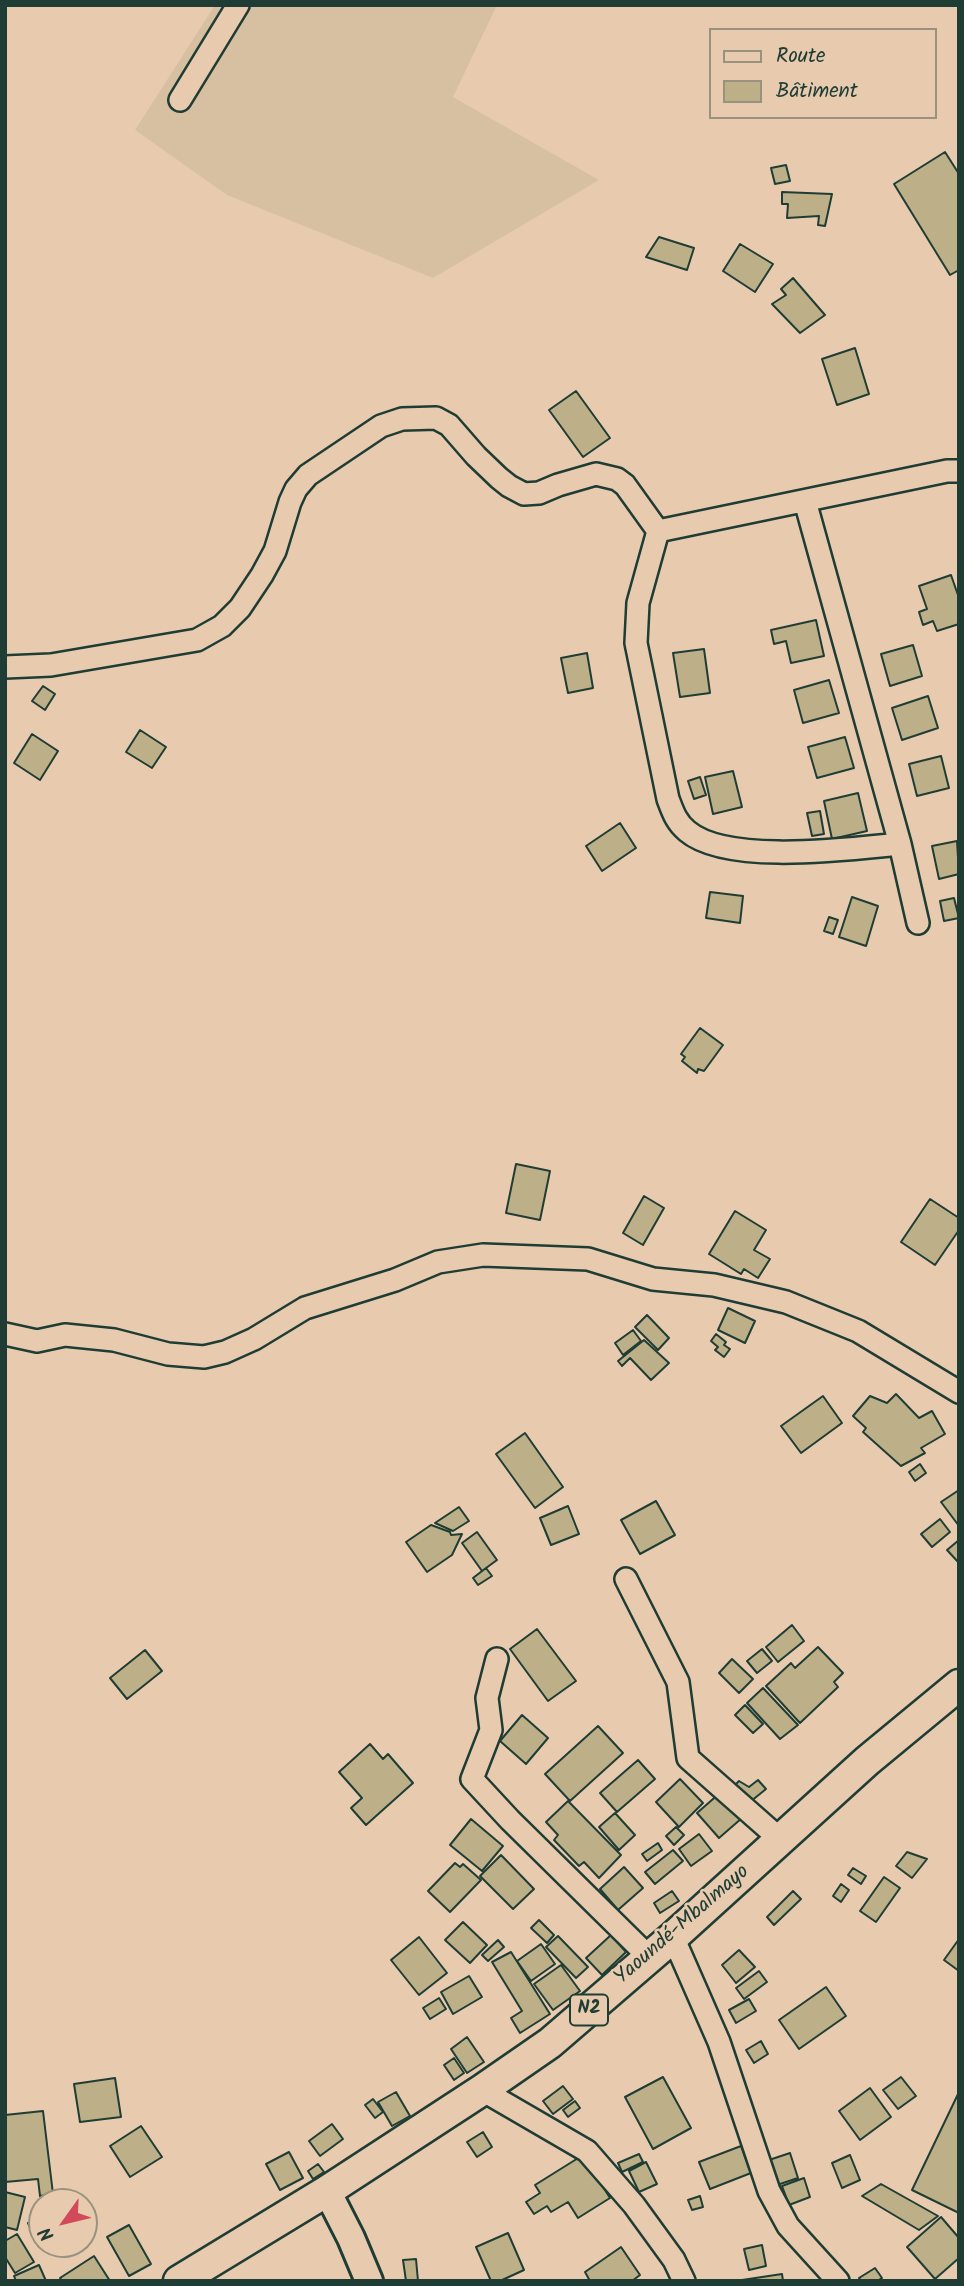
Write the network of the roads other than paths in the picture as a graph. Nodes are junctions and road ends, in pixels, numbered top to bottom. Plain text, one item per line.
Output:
1 (238, 5) edge
2 (180, 100) dead end
3 (959, 471) edge
4 (804, 501) junction
5 (657, 531) junction
6 (5, 667) edge
7 (900, 844) junction
8 (918, 923) dead end
9 (5, 1335) edge
10 (959, 1392) edge
11 (626, 1579) dead end
12 (497, 1659) dead end
13 (959, 1685) edge
14 (781, 1840) junction
15 (673, 1937) junction
16 (649, 1957) junction
17 (482, 2090) junction
18 (327, 2192) junction
19 (179, 2281) edge
20 (369, 2281) edge
21 (684, 2281) edge
22 (838, 2281) edge

1 - 2 street
3 - 4 street
4 - 5 street
4 - 7 street
5 - 6 street
5 - 7 street
7 - 8 street
9 - 10 street
11 - 14 street
12 - 16 street
13 - 14 highway, Yaoundé-Mbalmayo / N2
14 - 15 highway, Yaoundé-Mbalmayo / N2
15 - 16 highway, Yaoundé-Mbalmayo / N2
15 - 22 street
16 - 17 highway, Yaoundé-Mbalmayo / N2
17 - 18 highway, Yaoundé-Mbalmayo / N2
17 - 21 street
18 - 19 highway, Yaoundé-Mbalmayo / N2
18 - 20 main road

